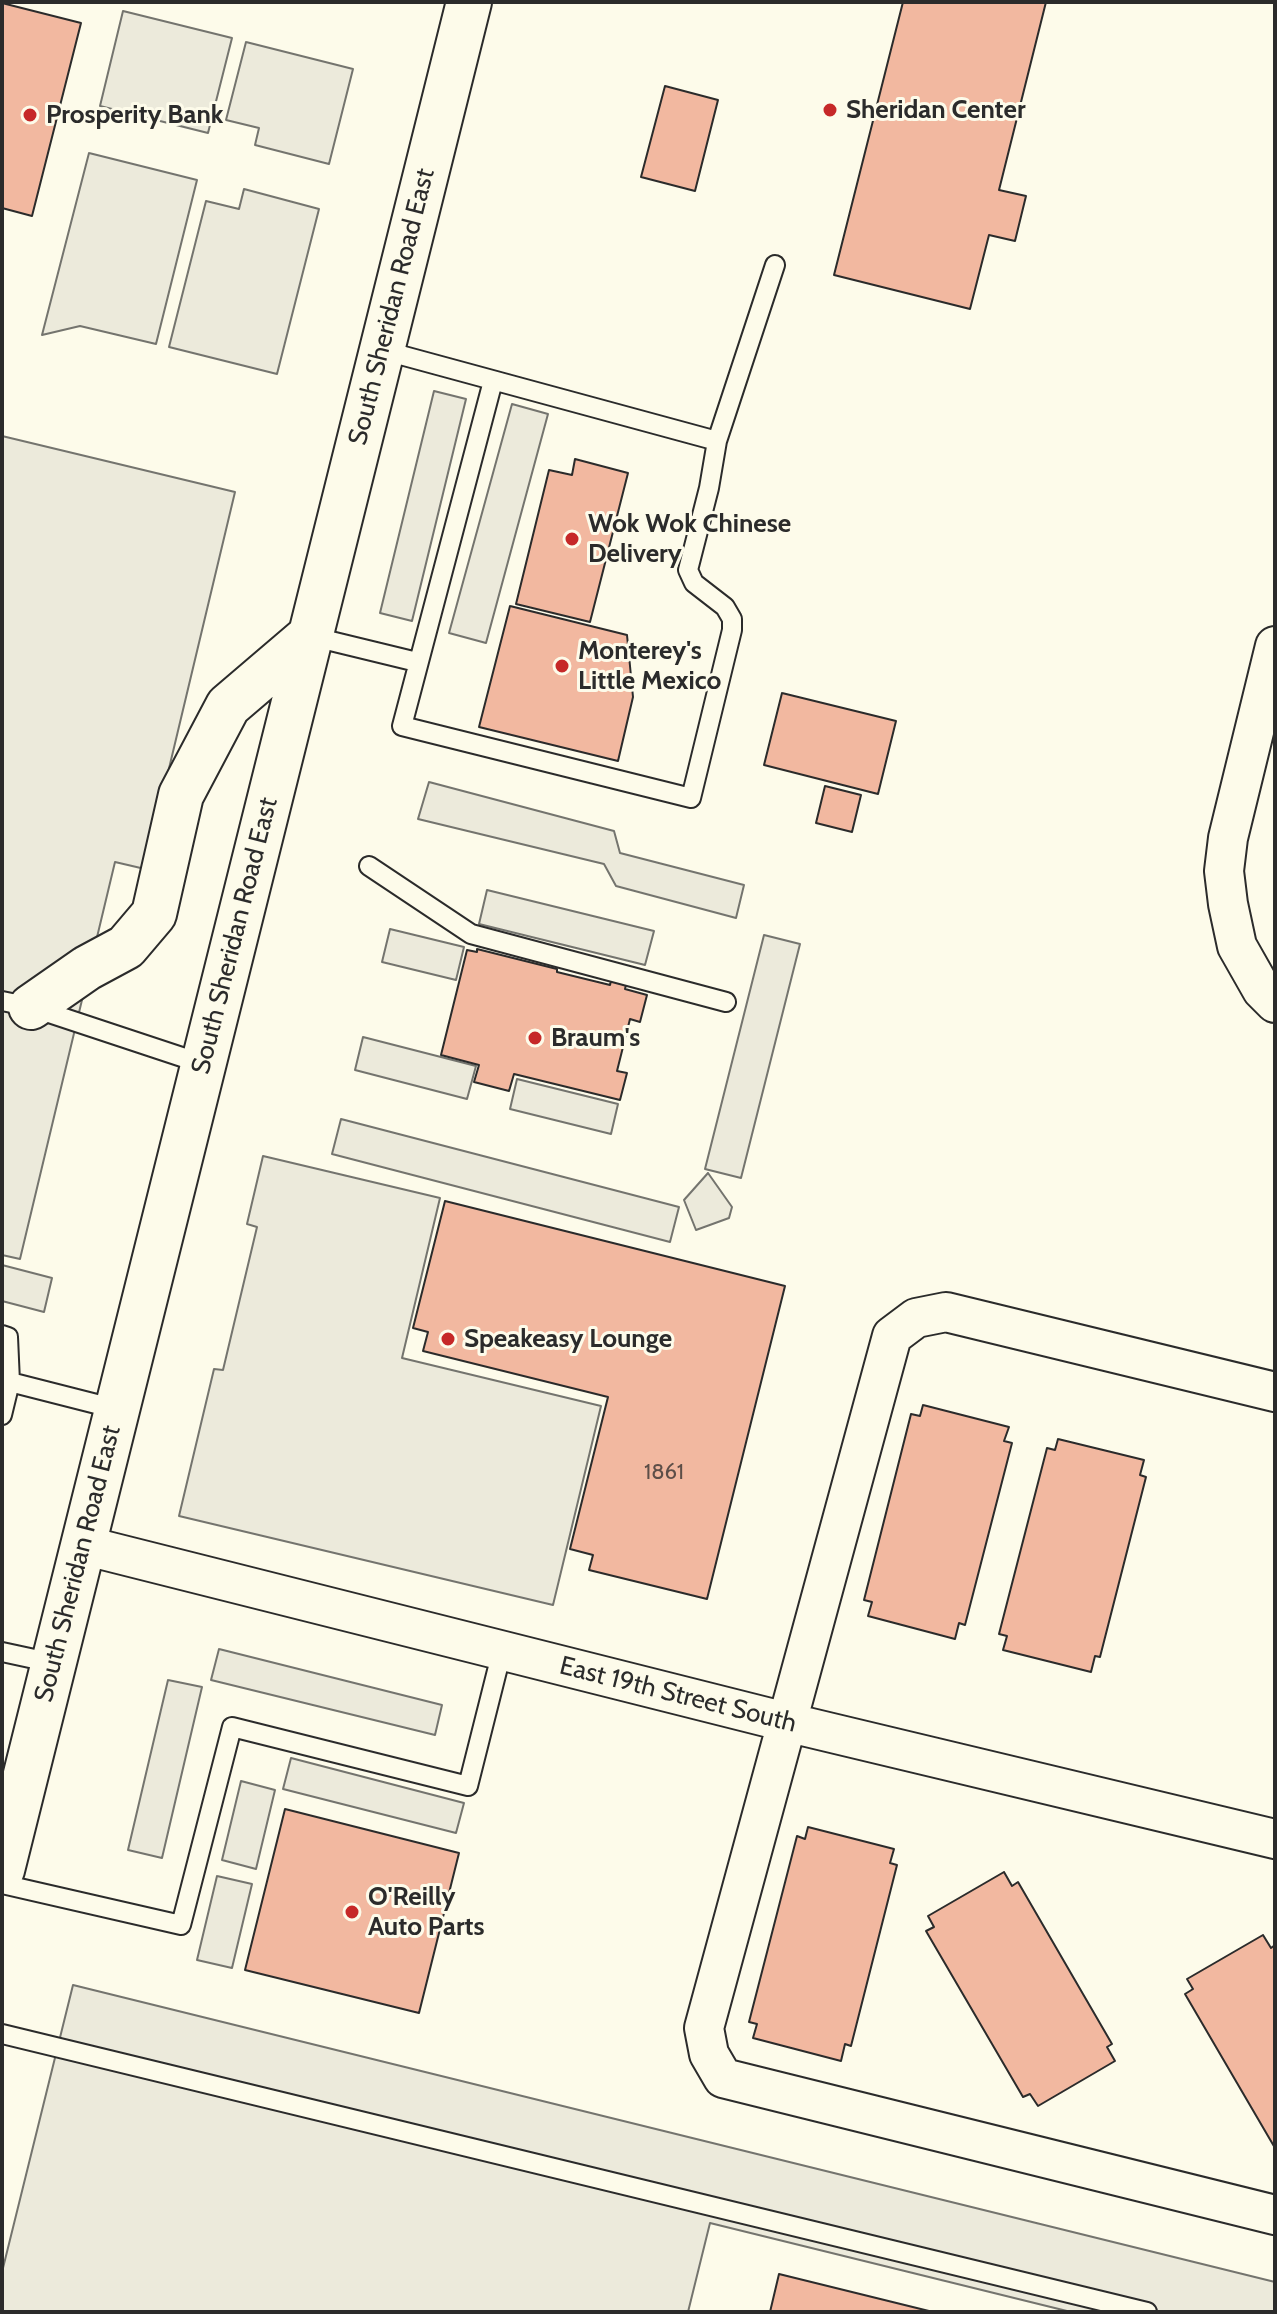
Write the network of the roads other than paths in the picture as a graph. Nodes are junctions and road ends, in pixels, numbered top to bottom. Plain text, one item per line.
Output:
1 (469, 2) edge
2 (775, 265) dead end
3 (382, 350) junction
4 (493, 381) junction
5 (717, 441) junction
6 (310, 636) junction
7 (1275, 646) edge
8 (417, 662) junction
9 (369, 866) dead end
10 (726, 1002) dead end
11 (1275, 1003) edge
12 (16, 1004) edge
13 (203, 1064) junction
14 (2, 1335) edge
15 (10, 1382) junction
16 (1275, 1392) edge
17 (116, 1409) junction
18 (2, 1415) edge
19 (83, 1545) junction
20 (502, 1651) junction
21 (2, 1652) edge
22 (53, 1663) junction
23 (786, 1722) junction
24 (1275, 1839) edge
25 (2, 1870) edge
26 (2, 1884) edge
27 (2, 2034) edge
28 (1275, 2215) edge
29 (1147, 2312) edge

1 - 3 main road, South Sheridan Road East
2 - 5 lane
3 - 4 lane
3 - 6 main road, South Sheridan Road East
4 - 5 lane
4 - 8 lane
5 - 8 lane
6 - 8 lane
6 - 12 main road
6 - 13 main road, South Sheridan Road East
7 - 11 street
9 - 10 lane
12 - 13 lane
13 - 17 main road, South Sheridan Road East
14 - 15 lane
15 - 17 lane
15 - 18 lane
16 - 23 street
17 - 19 main road, South Sheridan Road East
19 - 20 street, East 19th Street South
19 - 22 main road, South Sheridan Road East
20 - 23 street, East 19th Street South
20 - 26 lane
21 - 22 lane
22 - 25 main road, South Sheridan Road East
23 - 24 street, East 19th Street South
23 - 28 street
27 - 29 lane

